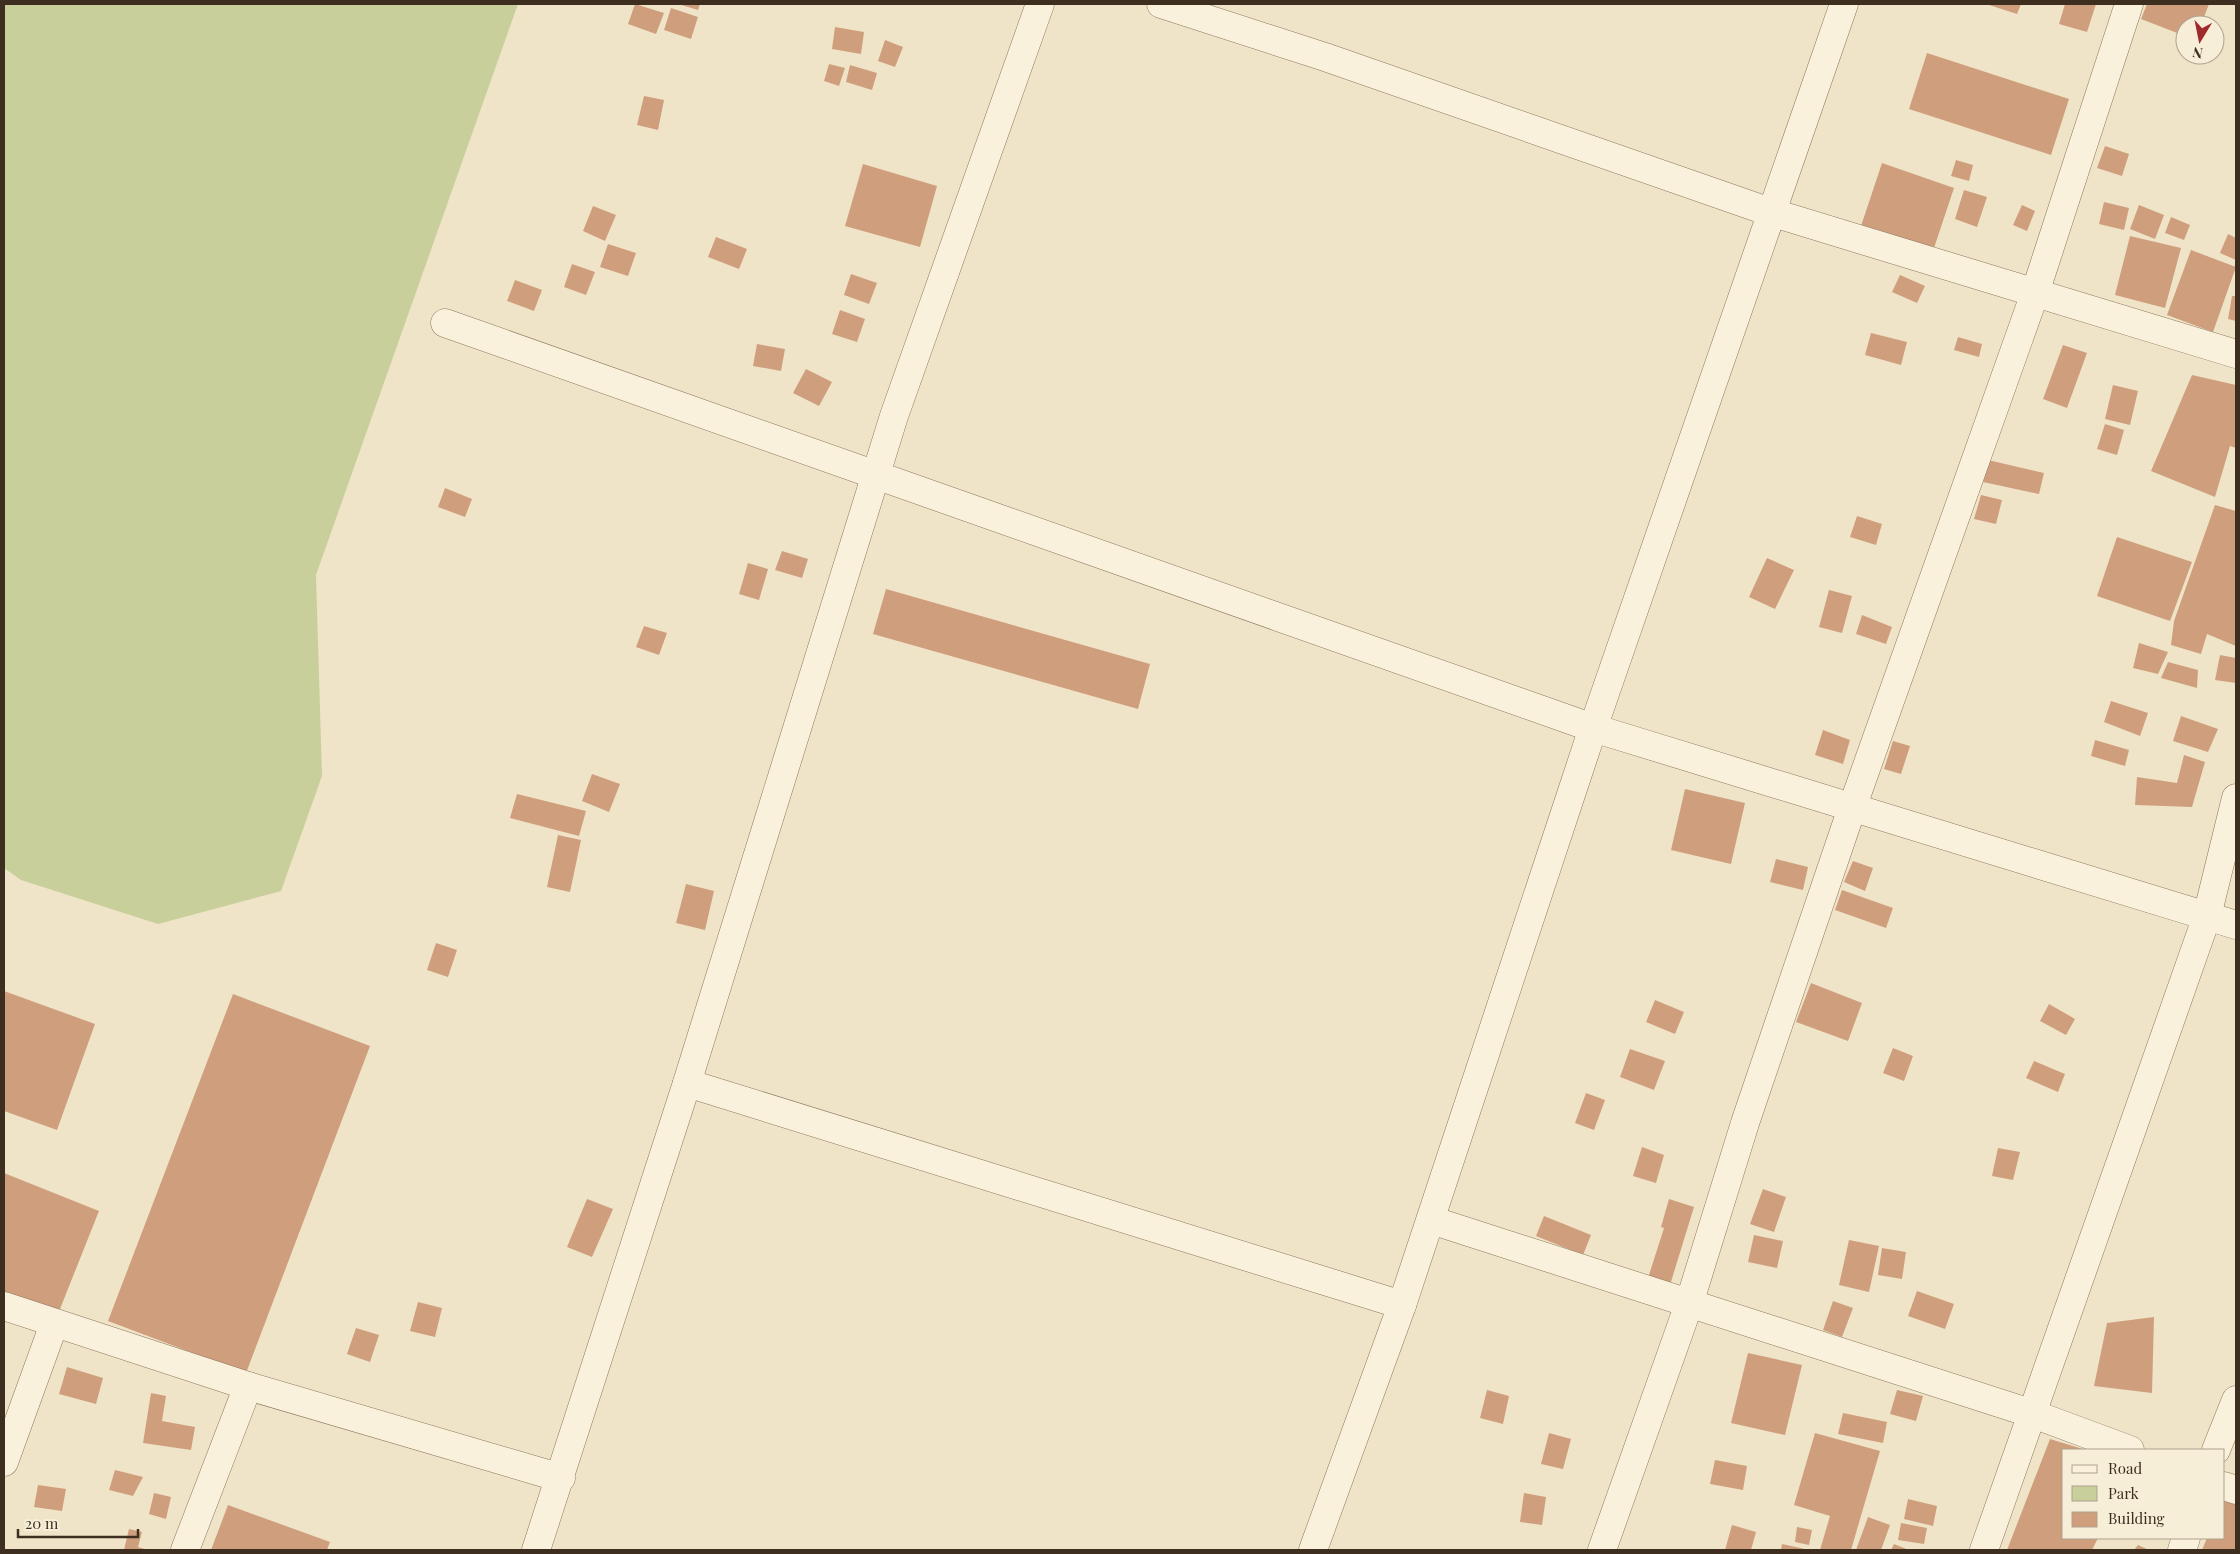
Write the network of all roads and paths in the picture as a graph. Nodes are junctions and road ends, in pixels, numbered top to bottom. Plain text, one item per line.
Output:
1 (1040, 4) edge
2 (1161, 4) edge
3 (1844, 4) edge
4 (2129, 4) edge
5 (1770, 212) junction
6 (2035, 293) junction
7 (445, 323) dead end
8 (2236, 354) edge
9 (876, 475) junction
10 (1593, 728) junction
11 (2236, 798) edge
12 (1852, 808) junction
13 (2206, 916) junction
14 (2236, 925) edge
15 (687, 1083) junction
16 (1430, 1220) junction
17 (1689, 1304) junction
18 (1402, 1305) junction
19 (4, 1306) edge
20 (54, 1324) junction
21 (248, 1386) junction
22 (2236, 1400) edge
23 (2033, 1414) junction
24 (2127, 1449) edge
25 (2216, 1449) edge
26 (4, 1462) edge
27 (561, 1478) junction
28 (185, 1550) edge
29 (536, 1550) edge
30 (1313, 1550) edge
31 (1602, 1550) edge
32 (1984, 1550) edge

1 - 9 street
2 - 5 street
3 - 5 street
4 - 6 street
5 - 6 street
5 - 10 street
6 - 8 street
6 - 12 street
7 - 9 street
9 - 10 street
9 - 15 street
10 - 12 street
10 - 16 street
11 - 13 street
12 - 13 street
12 - 17 street
13 - 14 street
13 - 23 street
15 - 18 street
15 - 27 street
16 - 17 street
16 - 18 street
17 - 23 street
17 - 31 street
18 - 30 street
19 - 20 street
20 - 21 street
20 - 26 street
21 - 27 street
21 - 28 street
22 - 25 street
23 - 24 street
23 - 32 street
27 - 29 street

